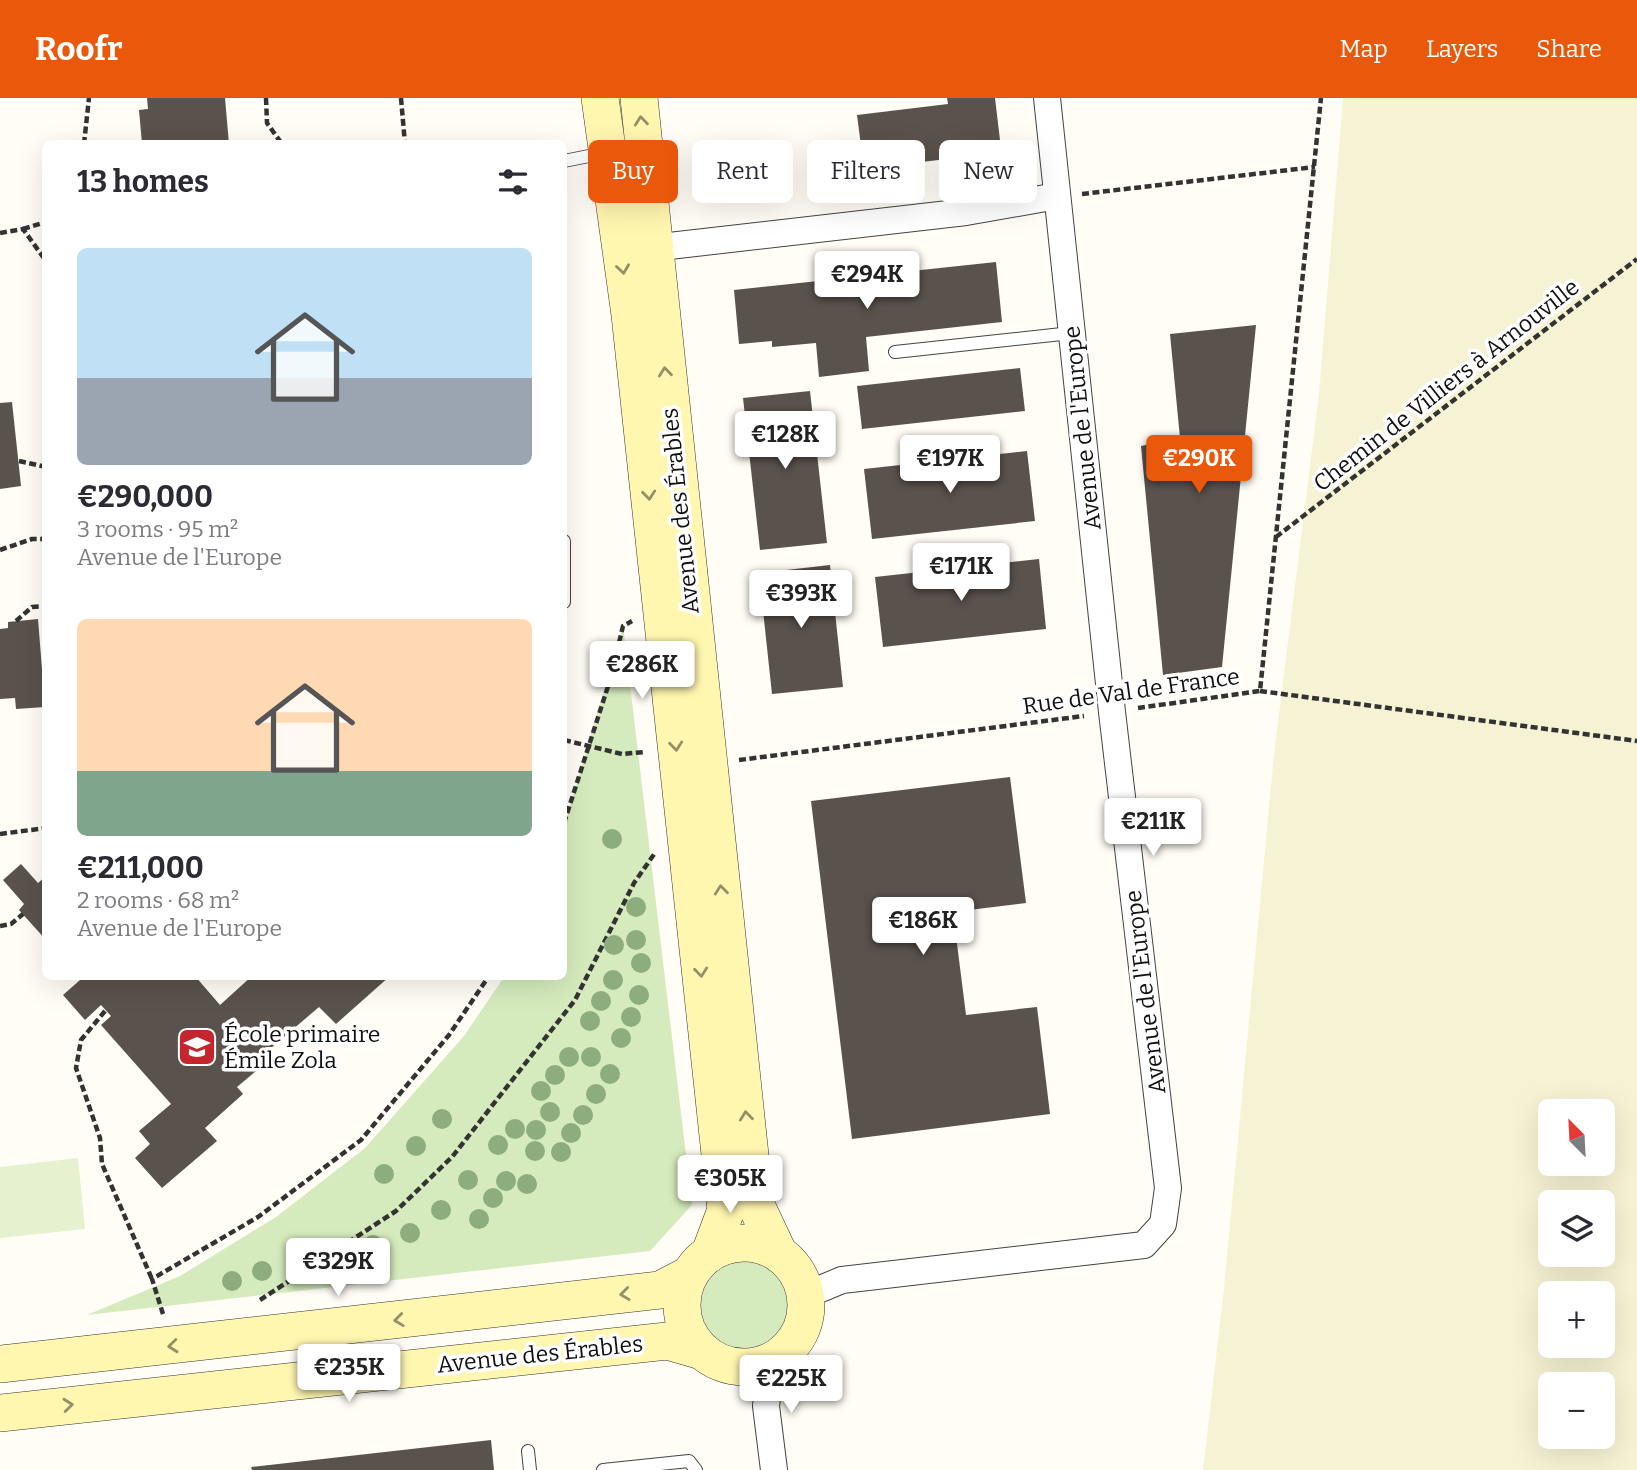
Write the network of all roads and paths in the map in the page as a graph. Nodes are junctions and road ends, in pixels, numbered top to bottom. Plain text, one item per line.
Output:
1 (89, 98) edge
2 (266, 98) edge
3 (401, 98) edge
4 (600, 98) edge
5 (639, 98) edge
6 (1046, 98) edge
7 (1321, 98) edge
8 (84, 140) edge
9 (279, 140) edge
10 (405, 140) edge
11 (611, 140) edge
12 (588, 159) edge
13 (567, 161) edge
14 (1315, 167) junction
15 (1057, 197) junction
16 (619, 203) edge
17 (42, 223) edge
18 (23, 229) junction
19 (0, 233) edge
20 (644, 238) junction
21 (42, 255) edge
22 (1637, 259) edge
23 (1071, 333) junction
24 (895, 352) dead end
25 (19, 461) dead end
26 (42, 466) edge
27 (1275, 537) junction
28 (42, 539) edge
29 (0, 550) edge
30 (42, 606) edge
31 (661, 606) junction
32 (16, 621) dead end
33 (1260, 691) junction
34 (1112, 712) junction
35 (567, 741) edge
36 (1637, 741) edge
37 (588, 747) junction
38 (646, 751) dead end
39 (707, 764) junction
40 (683, 812) junction
41 (567, 814) edge
42 (42, 829) edge
43 (0, 834) edge
44 (23, 914) dead end
45 (0, 926) edge
46 (486, 980) edge
47 (105, 1011) dead end
48 (778, 1252) junction
49 (700, 1264) junction
50 (152, 1279) junction
51 (806, 1295) junction
52 (250, 1305) dead end
53 (151, 1320) dead end
54 (702, 1351) junction
55 (772, 1361) junction
56 (0, 1364) edge
57 (0, 1413) edge
58 (528, 1451) dead end
59 (530, 1470) edge
60 (603, 1470) edge
61 (696, 1470) edge
62 (774, 1470) edge

1 - 8 path
2 - 9 path
3 - 10 path
4 - 11 main road, Avenue des Érables
20 -> 5 main road, Avenue des Érables
6 - 15 street, Avenue de l'Europe
7 - 14 path, Rue de Val de France
12 - 13 lane
14 - 15 path
14 - 27 path, Rue de Val de France
15 - 20 street
15 - 23 street, Avenue de l'Europe
16 -> 31 main road, Avenue des Érables
17 - 18 path
18 - 19 path
18 - 21 path
39 -> 20 main road, Avenue des Érables
22 - 27 path, Chemin de Villiers à Arnouville
23 - 24 lane
23 - 34 street, Avenue de l'Europe
25 - 26 path
27 - 33 path, Rue de Val de France
28 - 29 path
30 - 32 path
31 - 37 path
31 -> 40 main road, Avenue des Érables
33 - 34 path, Rue de Val de France
33 - 36 path
34 - 39 path, Rue de Val de France
34 - 51 street, Avenue de l'Europe
35 - 37 path
37 - 38 path
37 - 41 path
48 -> 39 main road, Avenue des Érables
40 -> 49 main road, Avenue des Érables
40 - 52 path
42 - 43 path
44 - 45 path
46 - 50 path
47 - 50 path
48 - 49 main road
48 - 51 main road
49 - 54 main road
49 -> 56 main road
50 - 53 path
51 - 55 main road
54 - 55 main road
57 -> 54 main road, Avenue des Érables
55 - 62 street
58 - 59 lane
60 - 61 lane

